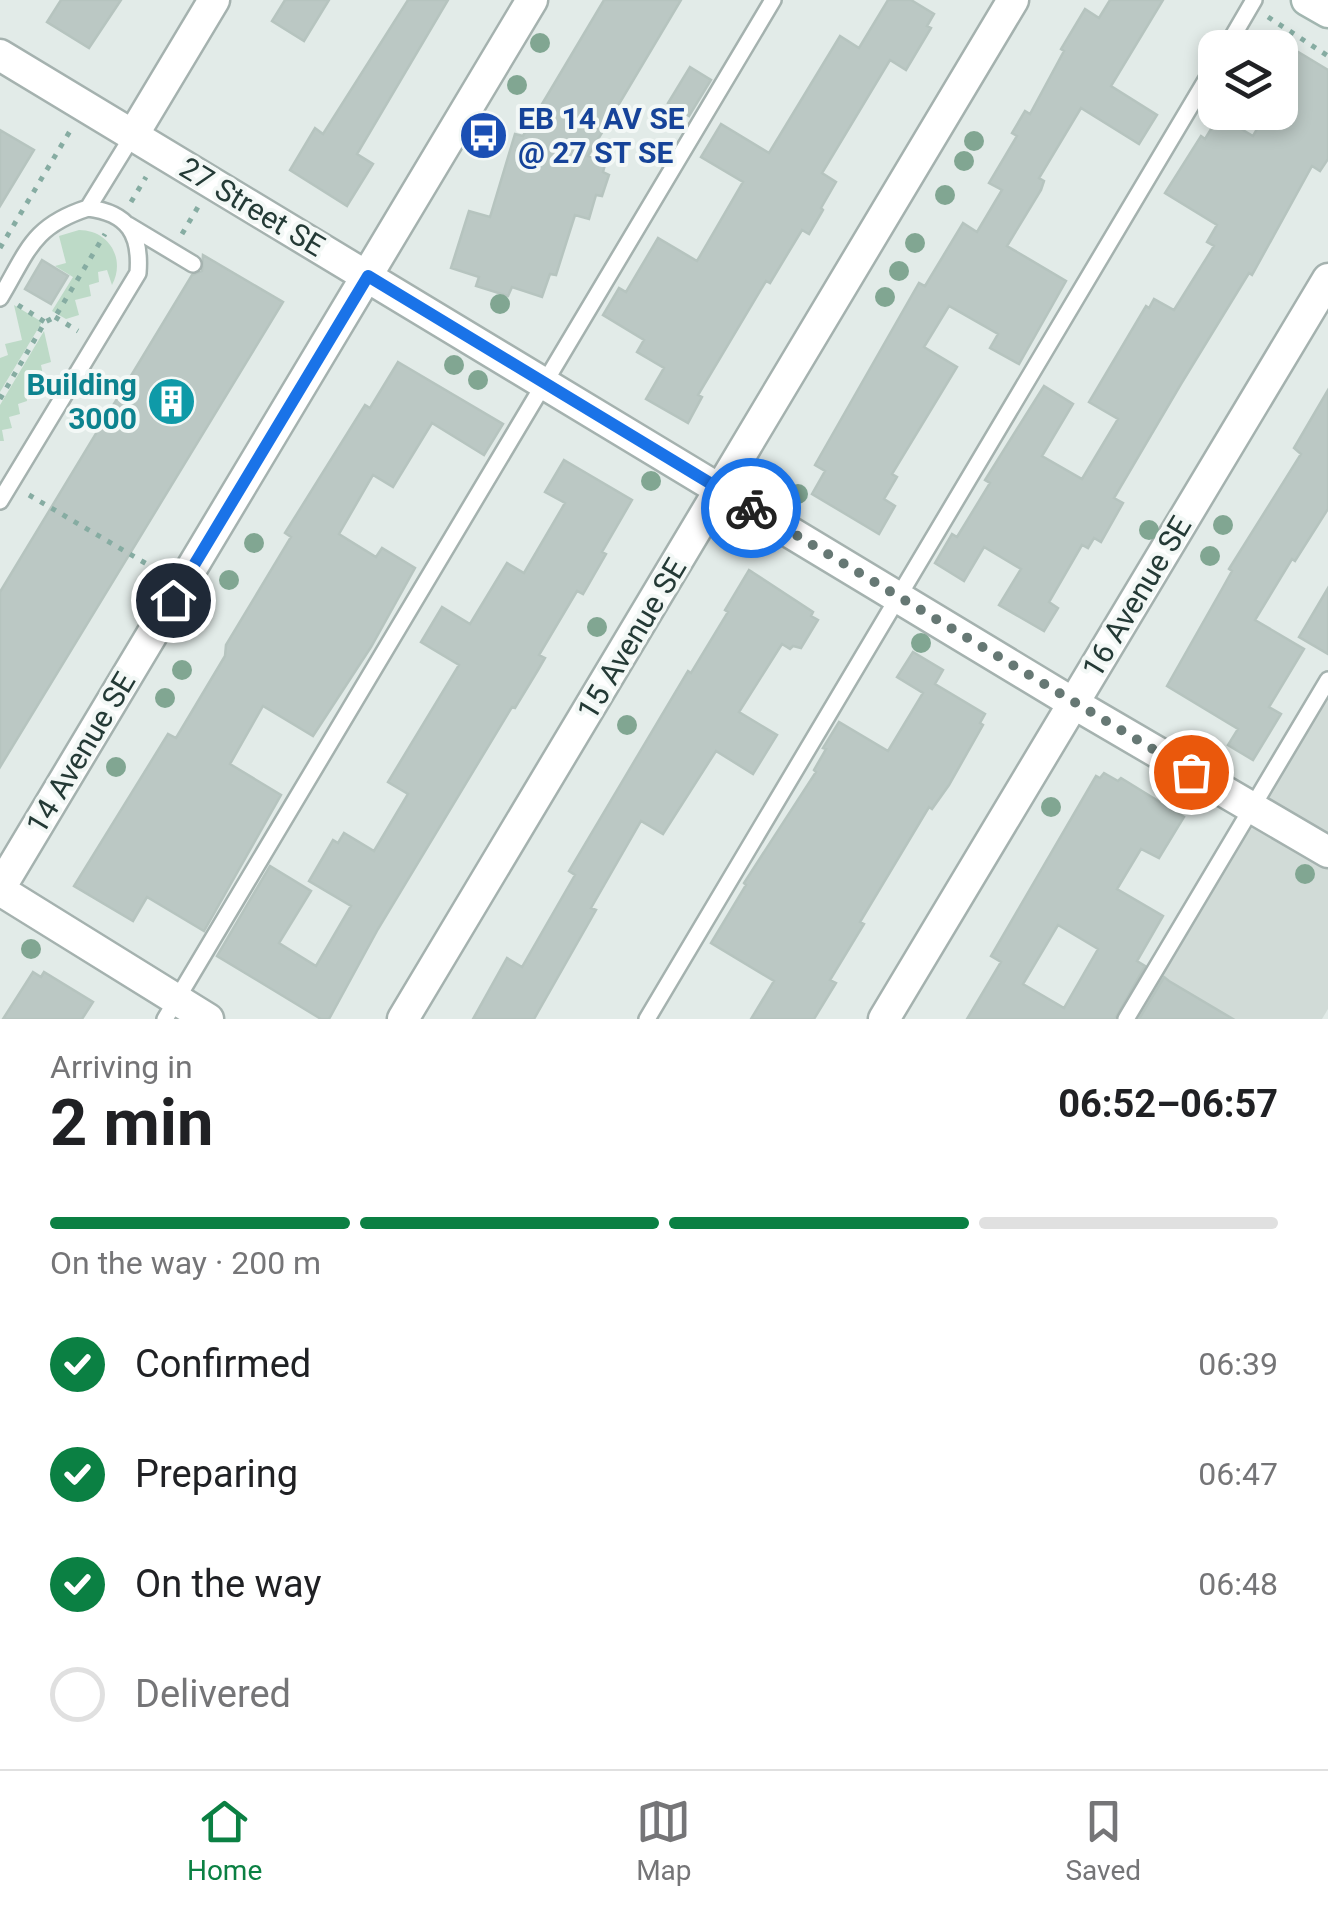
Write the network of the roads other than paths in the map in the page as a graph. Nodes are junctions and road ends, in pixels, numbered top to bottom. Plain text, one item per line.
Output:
1 (214, 0) edge
2 (532, 0) edge
3 (773, 0) edge
4 (1013, 0) edge
5 (1307, 0) edge
6 (1252, 3) edge
7 (1328, 12) edge
8 (1236, 30) edge
9 (0, 55) edge
10 (1198, 95) edge
11 (133, 135) junction
12 (88, 208) junction
13 (118, 219) junction
14 (193, 264) dead end
15 (368, 276) junction
16 (1328, 279) edge
17 (1, 297) edge
18 (543, 383) junction
19 (721, 490) junction
20 (0, 501) edge
21 (900, 596) junction
22 (1328, 680) edge
23 (1074, 703) junction
24 (1252, 807) junction
25 (1328, 852) edge
26 (0, 889) edge
27 (171, 1010) edge
28 (208, 1019) edge
29 (404, 1019) edge
30 (647, 1019) edge
31 (884, 1019) edge
32 (1126, 1019) edge

1 - 11 street
2 - 15 street, 14 Avenue SE
3 - 18 lane
4 - 19 street, 15 Avenue SE
5 - 7 street
6 - 8 lane
9 - 11 street, 27 Street SE
10 - 21 lane
11 - 12 lane
11 - 15 street, 27 Street SE
12 - 13 lane
12 - 17 lane
13 - 14 lane
13 - 20 lane
15 - 18 street, 27 Street SE
15 - 26 street, 14 Avenue SE
16 - 23 street, 16 Avenue SE
18 - 19 street, 27 Street SE
18 - 27 lane
19 - 21 street, 27 Street SE
19 - 29 street, 15 Avenue SE
21 - 23 street, 27 Street SE
21 - 30 lane
22 - 24 lane
23 - 24 street, 27 Street SE
23 - 31 street, 16 Avenue SE
24 - 25 street, 27 Street SE
24 - 32 lane
26 - 27 street
27 - 28 street

